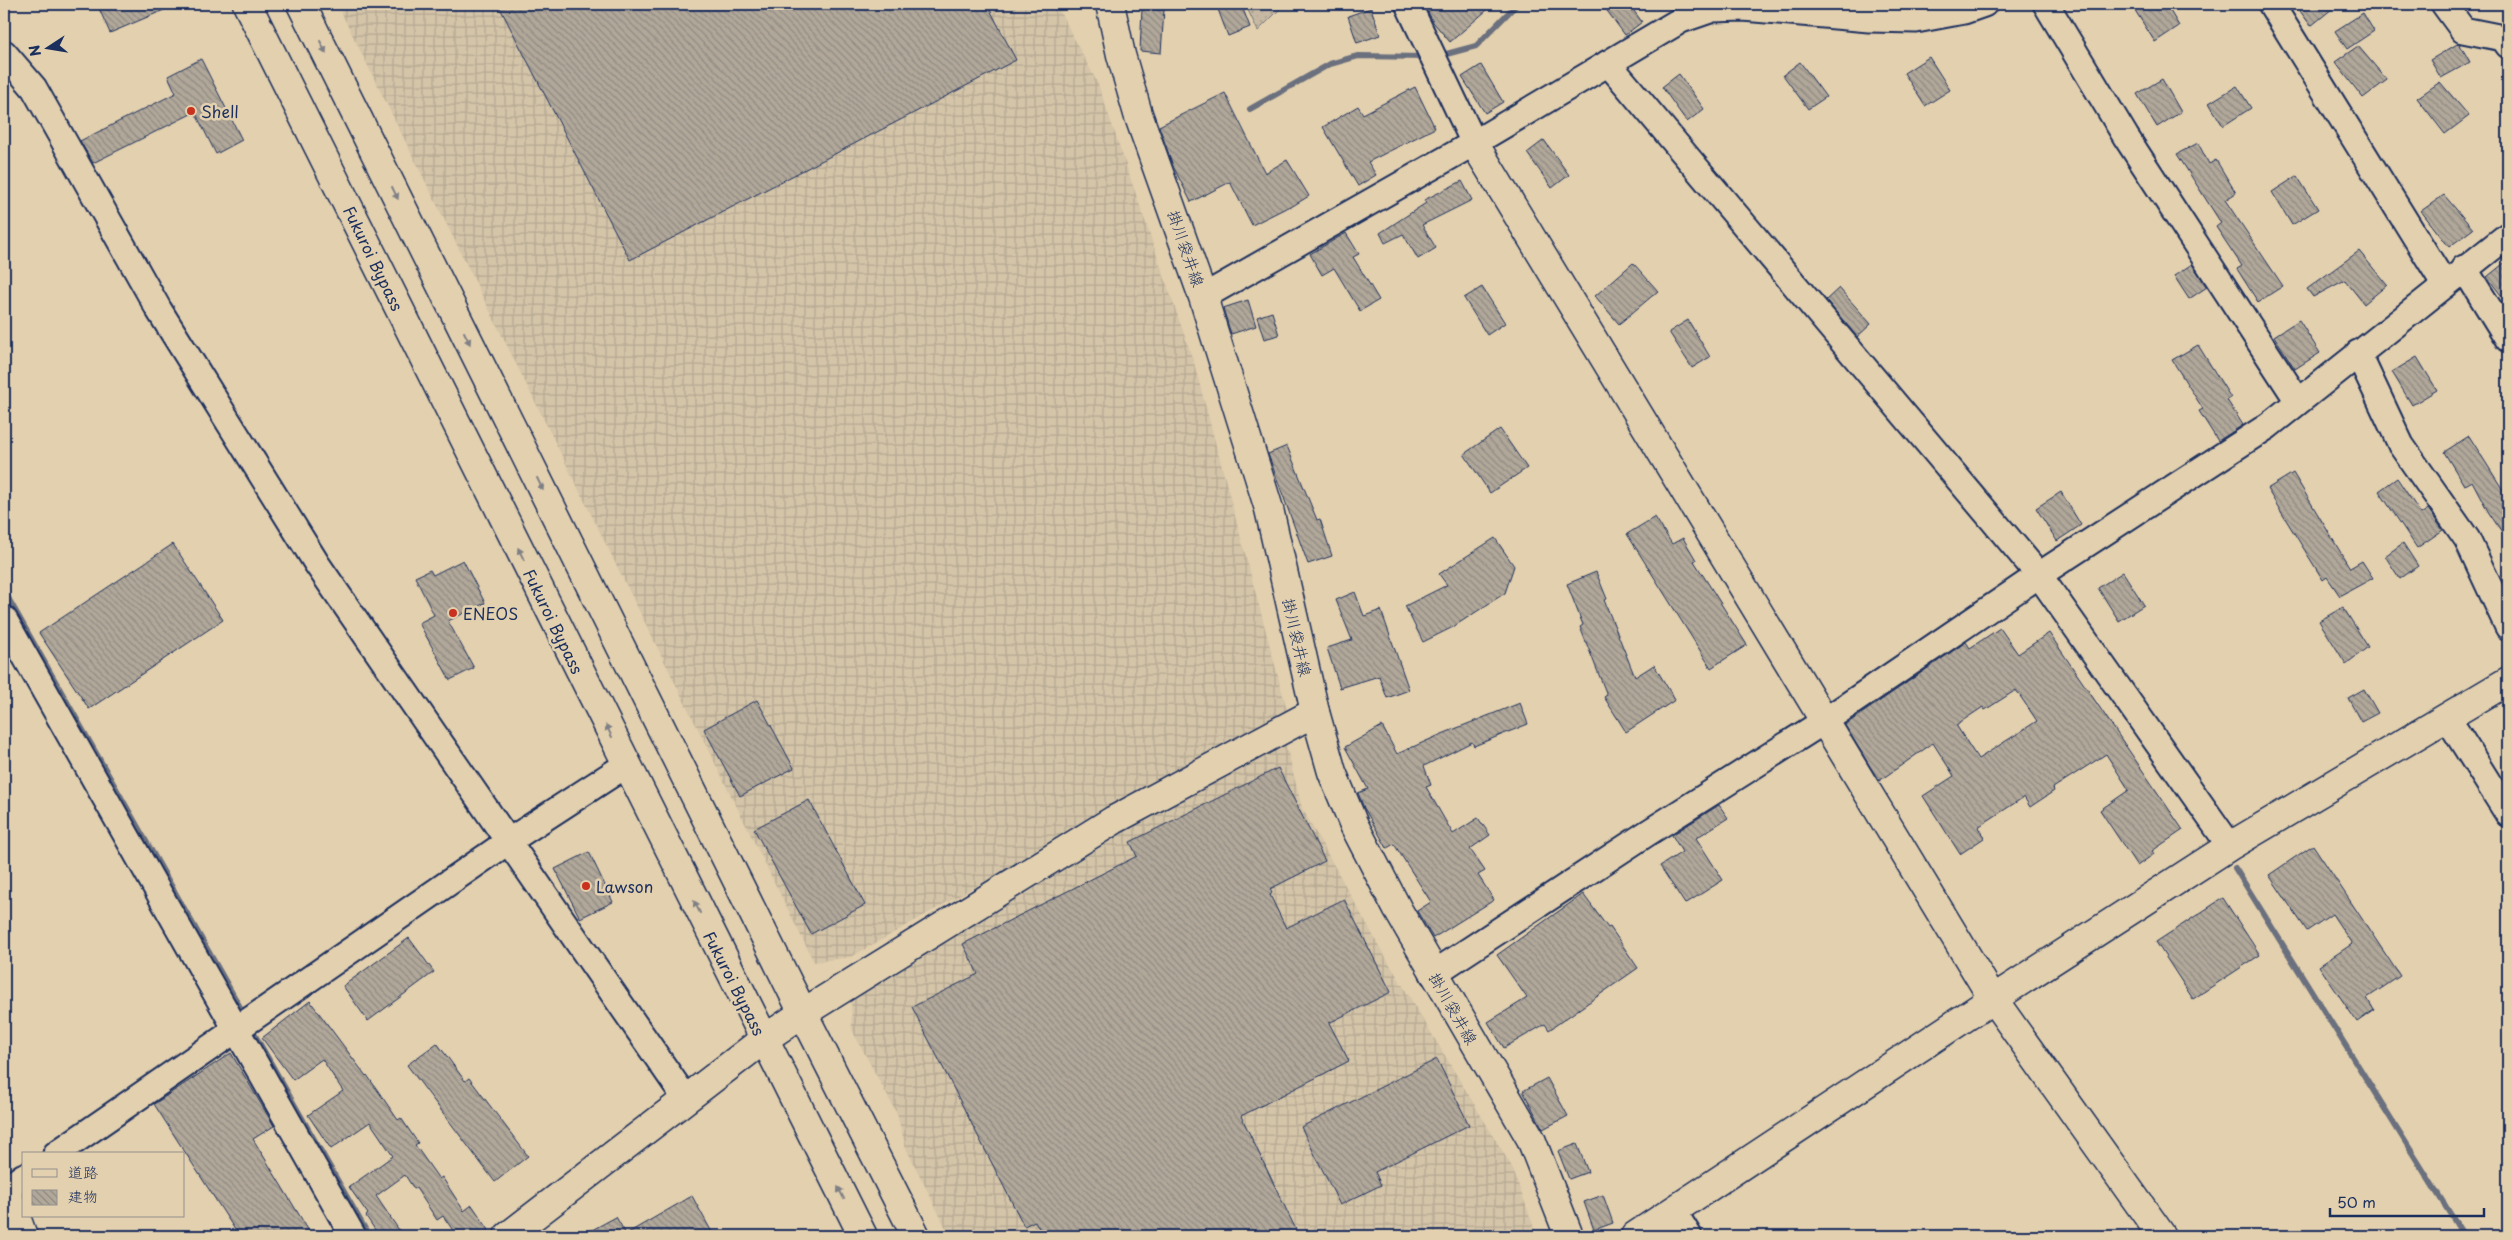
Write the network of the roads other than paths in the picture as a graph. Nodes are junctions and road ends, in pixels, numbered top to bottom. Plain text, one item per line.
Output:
1 (247, 4) edge
2 (301, 4) edge
3 (1110, 4) edge
4 (1984, 4) edge
5 (2046, 4) edge
6 (2271, 4) edge
7 (2444, 4) edge
8 (1776, 7) edge
9 (1417, 8) edge
10 (2508, 45) edge
11 (4, 53) edge
12 (1608, 64) junction
13 (1474, 143) junction
14 (2508, 235) edge
15 (2464, 268) junction
16 (2445, 285) junction
17 (1203, 297) junction
18 (2508, 340) edge
19 (2358, 353) junction
20 (2298, 401) junction
21 (2039, 576) junction
22 (4, 619) edge
23 (2508, 627) edge
24 (2508, 681) edge
25 (1315, 712) junction
26 (2447, 717) junction
27 (1823, 722) junction
28 (626, 765) junction
29 (2508, 814) edge
30 (509, 841) junction
31 (2230, 846) junction
32 (1433, 974) junction
33 (1993, 999) junction
34 (803, 1013) junction
35 (243, 1023) junction
36 (763, 1040) junction
37 (686, 1099) junction
38 (59, 1152) edge
39 (9, 1185) edge
40 (1674, 1212) junction
41 (24, 1236) edge
42 (353, 1236) edge
43 (508, 1236) edge
44 (863, 1236) edge
45 (916, 1236) edge
46 (1569, 1236) edge
47 (1634, 1236) edge
48 (1689, 1236) edge
49 (2162, 1236) edge

28 -> 1 main road, Fukuroi Bypass
2 -> 34 main road
3 - 17 main road, 掛川袋井線
4 - 8 street
5 - 20 street
6 - 16 street
7 - 10 street
8 - 12 street
9 - 13 street
11 - 30 street
12 - 13 street
12 - 21 street
13 - 17 street
13 - 27 main road
14 - 15 street
15 - 16 street
15 - 18 street
16 - 19 street
17 - 25 main road, 掛川袋井線
19 - 20 street
19 - 23 street
20 - 21 street
21 - 27 street
21 - 31 street
22 - 35 street
24 - 26 main road
25 - 32 main road, 掛川袋井線
25 - 34 main road
26 - 29 street
26 - 31 main road
27 - 32 street
27 - 33 main road
28 - 30 street
36 -> 28 main road, Fukuroi Bypass
30 - 35 street
30 - 37 street
31 - 33 main road
32 - 46 main road, 掛川袋井線
33 - 40 main road
33 - 49 main road
34 - 36 main road
34 - 45 main road
35 - 38 street
35 - 42 street
36 - 37 main road
44 -> 36 main road, Fukuroi Bypass
37 - 43 main road
39 - 41 main road
40 - 47 main road
40 - 48 street

